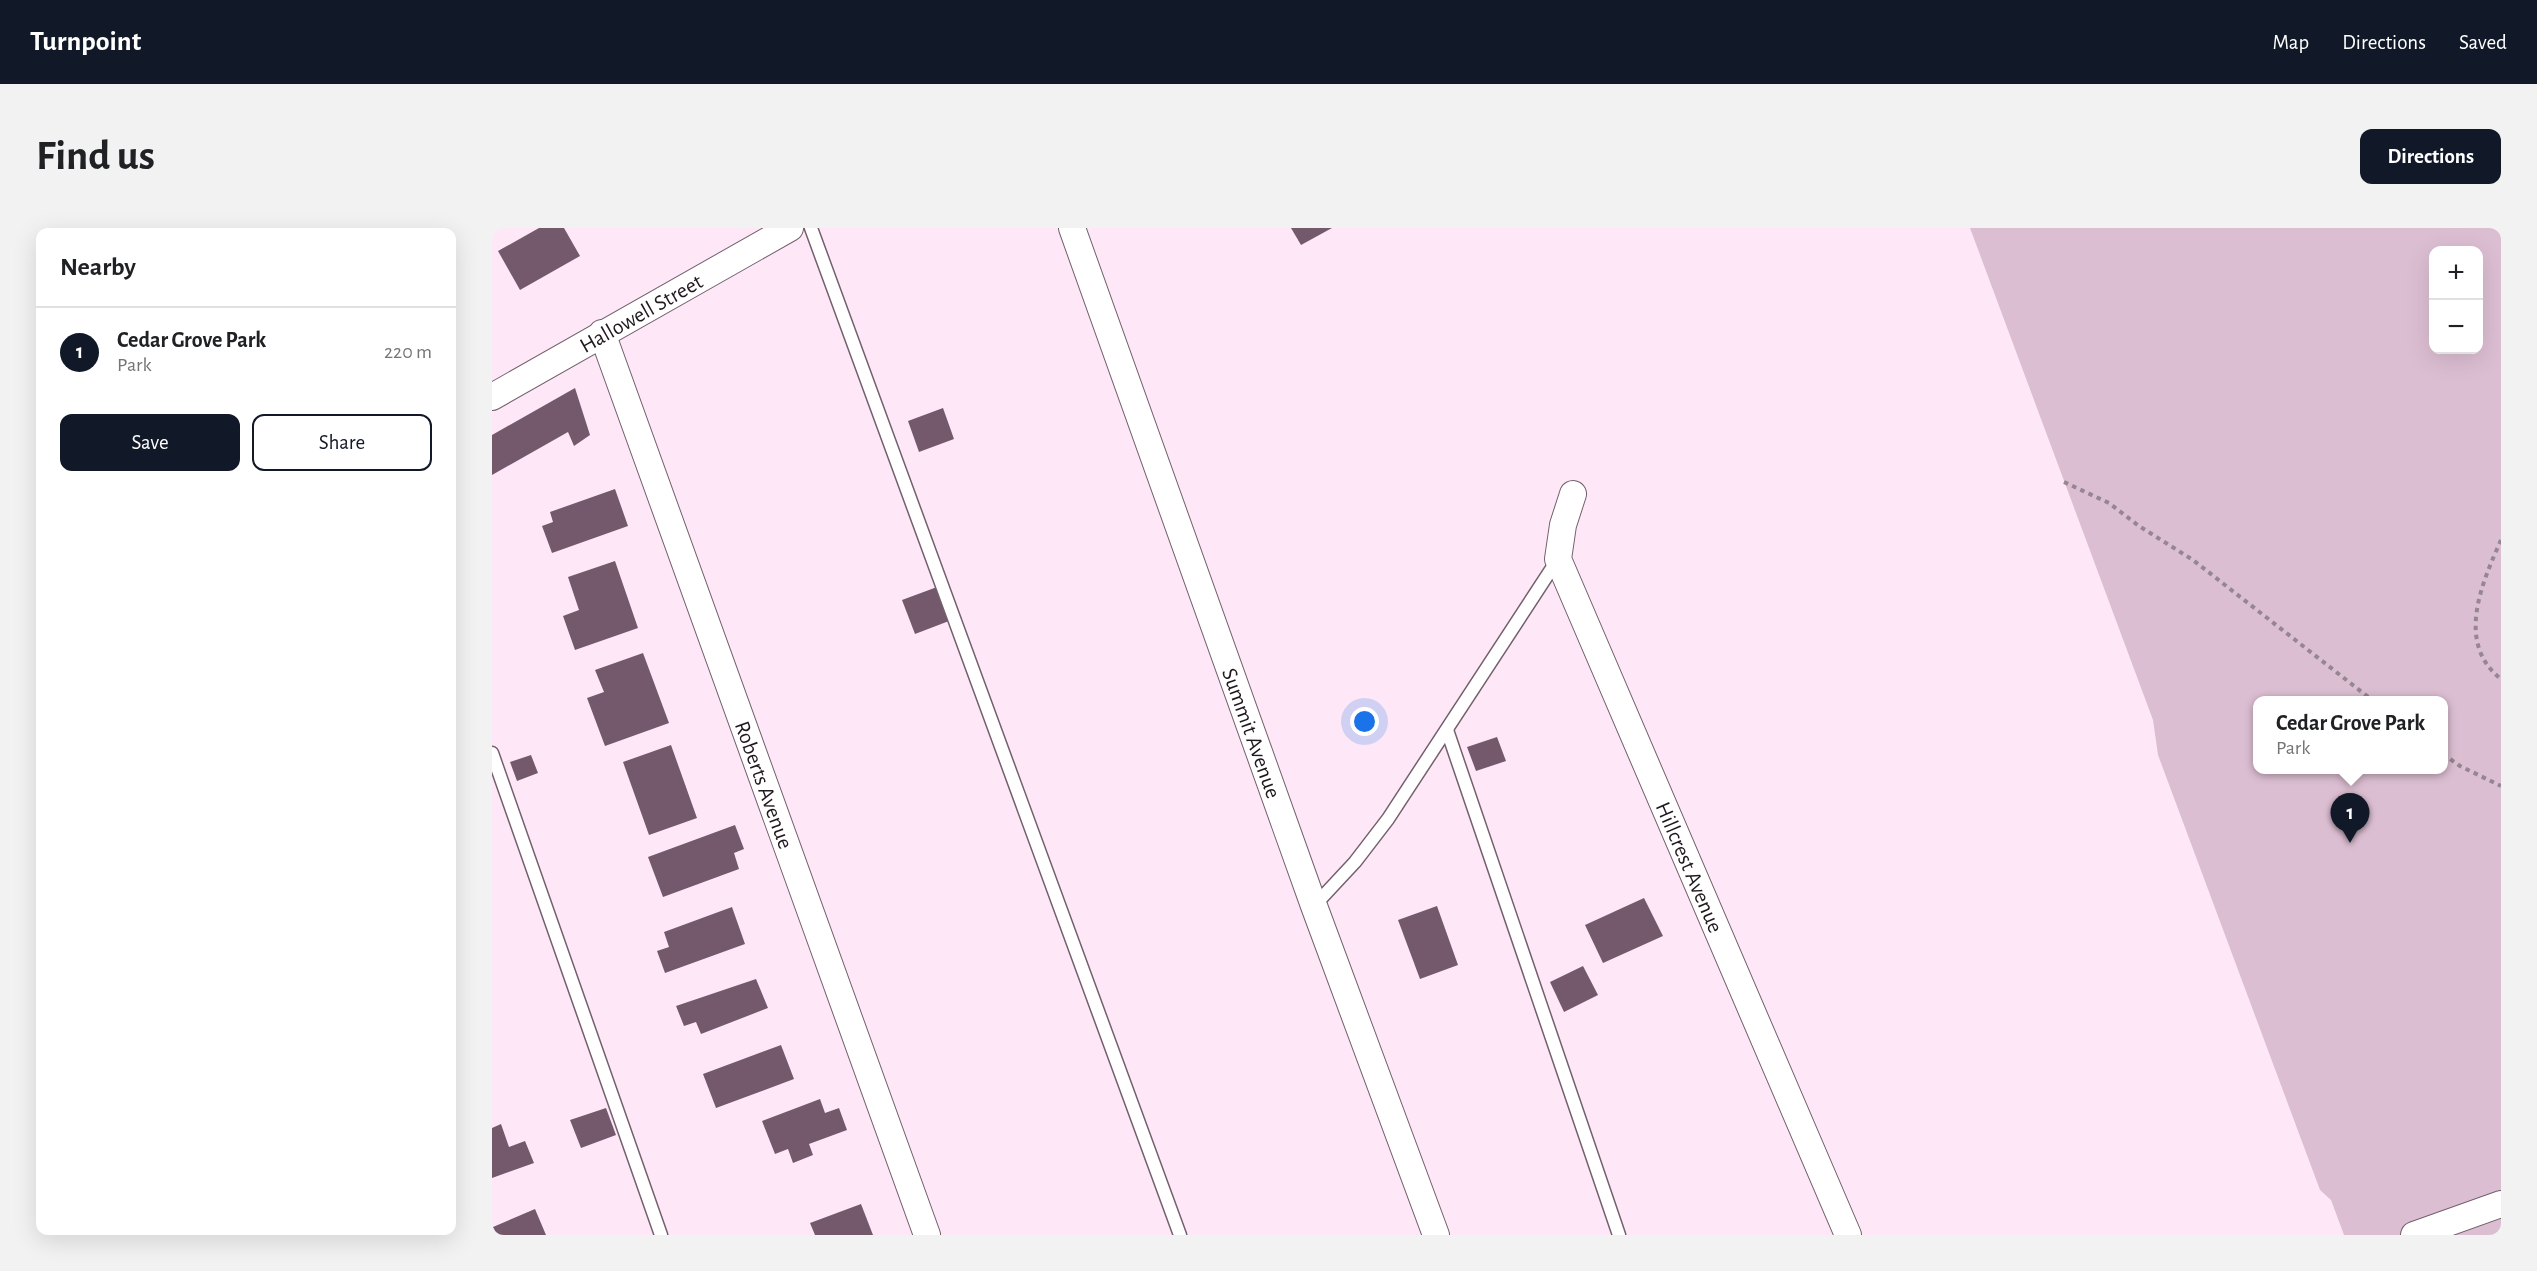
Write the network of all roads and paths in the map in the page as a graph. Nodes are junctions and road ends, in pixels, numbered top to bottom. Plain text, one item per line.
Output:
1 (790, 228) edge
2 (811, 228) edge
3 (1072, 228) edge
4 (602, 333) junction
5 (492, 397) edge
6 (2064, 482) dead end
7 (1573, 494) dead end
8 (2501, 540) edge
9 (1558, 559) junction
10 (2501, 679) edge
11 (2367, 696) edge
12 (1447, 730) junction
13 (492, 753) edge
14 (2448, 758) edge
15 (2501, 786) edge
16 (1314, 906) junction
17 (2501, 1204) edge
18 (661, 1235) edge
19 (927, 1235) edge
20 (1180, 1235) edge
21 (1436, 1235) edge
22 (1619, 1235) edge
23 (1848, 1235) edge
24 (2414, 1235) edge

1 - 4 street, Hallowell Street
2 - 20 lane
3 - 16 street, Summit Avenue
4 - 5 street, Hallowell Street
4 - 19 street, Roberts Avenue
6 - 11 path
7 - 9 street
8 - 10 path
9 - 12 lane
9 - 23 street, Hillcrest Avenue
12 - 16 lane
12 - 22 lane
13 - 18 lane
14 - 15 path
16 - 21 street, Summit Avenue
17 - 24 street

